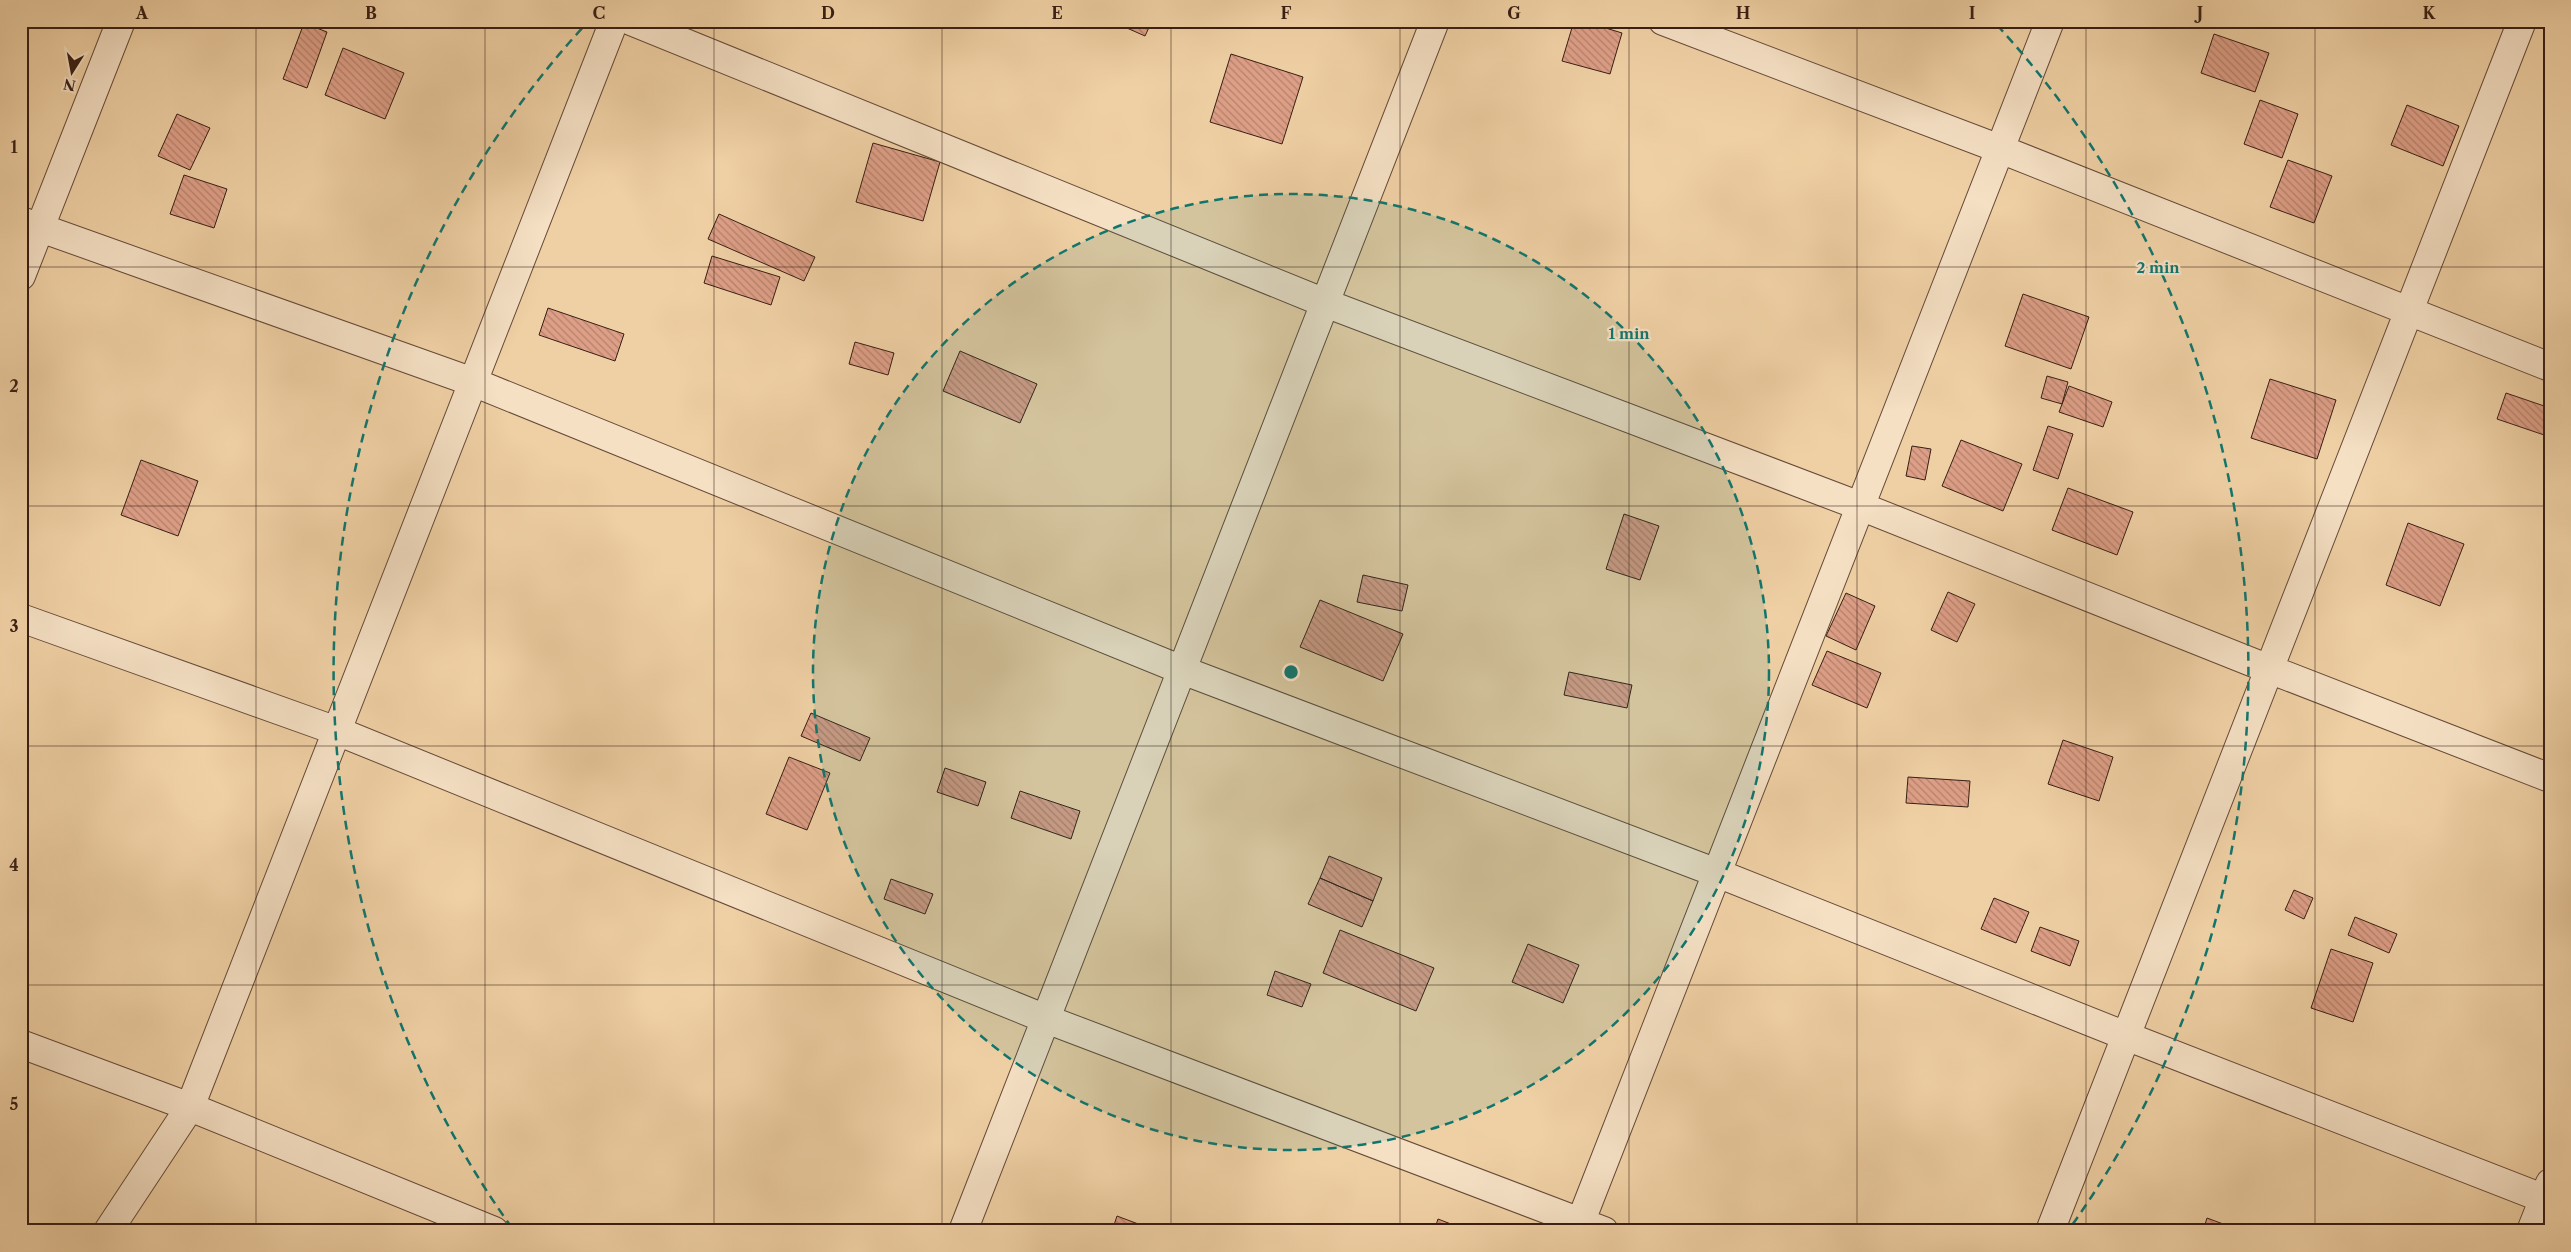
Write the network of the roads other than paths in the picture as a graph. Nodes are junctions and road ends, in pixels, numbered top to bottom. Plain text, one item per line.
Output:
1 (121, 21) edge
2 (614, 21) edge
3 (631, 21) edge
4 (1435, 21) edge
5 (1663, 21) edge
6 (2050, 21) edge
7 (2522, 21) edge
8 (2000, 149) junction
9 (31, 224) edge
10 (21, 276) edge
11 (1325, 303) junction
12 (2408, 312) junction
13 (2550, 367) edge
14 (473, 382) junction
15 (1860, 506) junction
16 (21, 618) edge
17 (2269, 669) junction
18 (1182, 670) junction
19 (337, 731) junction
20 (2550, 778) edge
21 (1717, 872) junction
22 (1046, 1019) junction
23 (2126, 1036) junction
24 (21, 1044) edge
25 (190, 1107) junction
26 (2548, 1194) edge
27 (1588, 1228) edge
28 (108, 1231) edge
29 (494, 1231) edge
30 (963, 1231) edge
31 (2050, 1231) edge
32 (2531, 1231) edge

1 - 9 street
2 - 14 street
3 - 11 street
4 - 11 street
5 - 8 street
6 - 8 street
7 - 12 street
8 - 12 street
8 - 15 street
9 - 10 street
9 - 14 street
11 - 15 street
11 - 18 street
12 - 13 street
12 - 17 street
14 - 18 street
14 - 19 street
15 - 17 street
15 - 21 street
16 - 19 street
17 - 20 street
17 - 23 street
18 - 21 street
18 - 22 street
19 - 22 street
19 - 25 street
21 - 23 street
21 - 27 street
22 - 27 street
22 - 30 street
23 - 26 street
23 - 31 street
24 - 25 street
25 - 28 street
25 - 29 street
26 - 32 street

